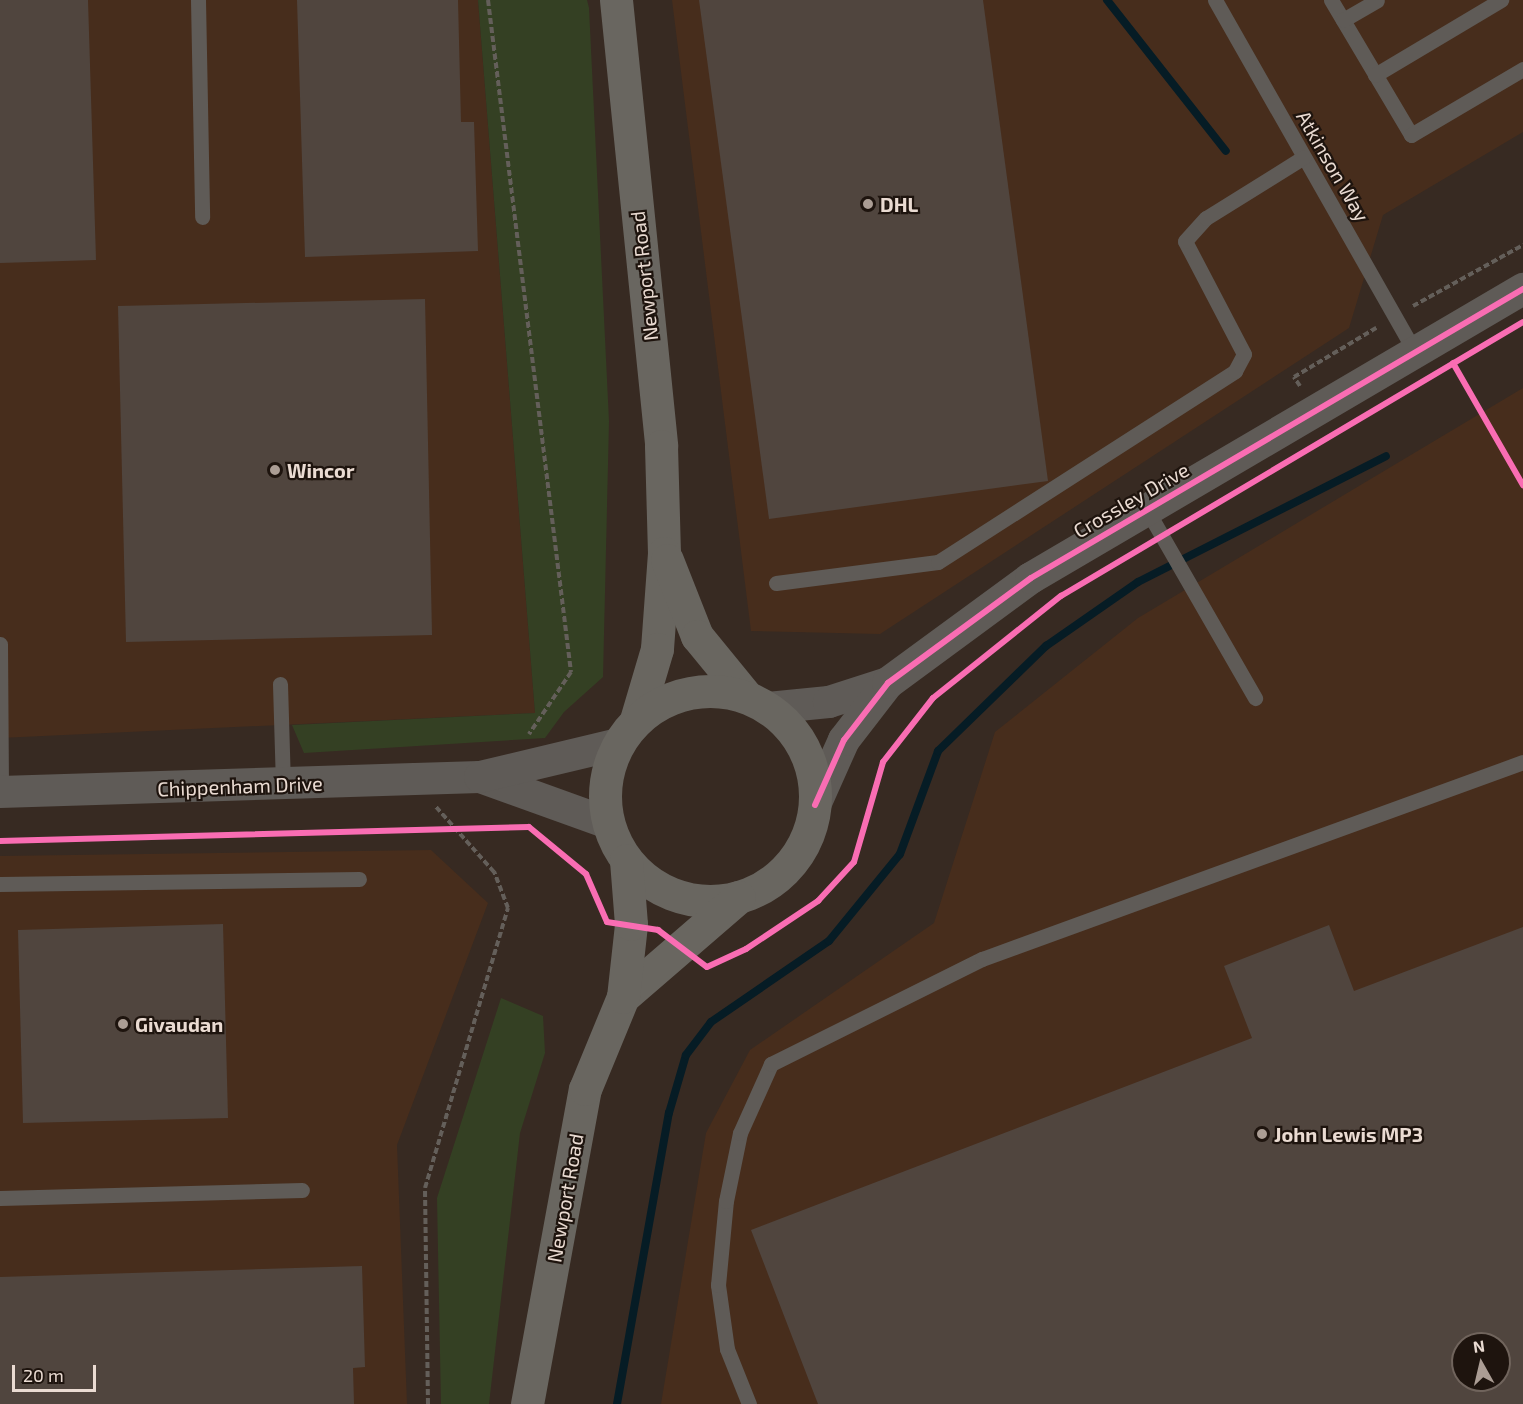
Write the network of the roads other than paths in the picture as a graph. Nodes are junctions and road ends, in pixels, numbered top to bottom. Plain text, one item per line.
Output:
1 (198, 0) edge
2 (616, 0) edge
3 (1215, 0) edge
4 (1330, 0) edge
5 (1377, 0) edge
6 (1502, 0) edge
7 (1343, 20) junction
8 (1523, 69) edge
9 (1375, 75) junction
10 (1304, 157) junction
11 (202, 217) dead end
12 (1523, 289) edge
13 (1414, 352) junction
14 (1147, 510) junction
15 (664, 553) junction
16 (776, 583) dead end
17 (0, 644) edge
18 (888, 683) junction
19 (280, 684) dead end
20 (1256, 698) dead end
21 (758, 702) junction
22 (627, 732) junction
23 (1523, 762) edge
24 (480, 777) junction
25 (283, 785) junction
26 (0, 792) edge
27 (815, 804) junction
28 (608, 823) junction
29 (626, 860) junction
30 (359, 879) dead end
31 (0, 884) edge
32 (739, 897) junction
33 (623, 997) junction
34 (302, 1190) dead end
35 (0, 1198) edge
36 (527, 1404) edge
37 (750, 1404) edge

1 - 11 lane
2 - 15 street, Newport Road
3 - 10 lane, Atkinson Way
4 - 7 lane
5 - 7 lane
6 - 9 lane
7 - 9 lane
8 - 9 lane
10 - 13 lane, Atkinson Way
10 - 16 lane
12 - 13 street, Crossley Drive
13 - 14 street, Crossley Drive
14 - 18 street, Crossley Drive
14 - 20 lane
15 - 21 street, Newport Road
15 - 22 street, Newport Road
17 - 26 lane
18 - 21 street, Crossley Drive
18 - 27 street, Crossley Drive
19 - 25 lane
21 - 22 street
21 - 27 street
22 - 24 street, Chippenham Drive
22 - 28 street
23 - 37 lane
24 - 25 street, Chippenham Drive
24 - 28 street, Chippenham Drive
25 - 26 street, Chippenham Drive
27 - 32 street
28 - 29 street
29 - 32 street
29 - 33 street, Newport Road
30 - 31 lane
32 - 33 street, Newport Road
33 - 36 street, Newport Road
34 - 35 lane

